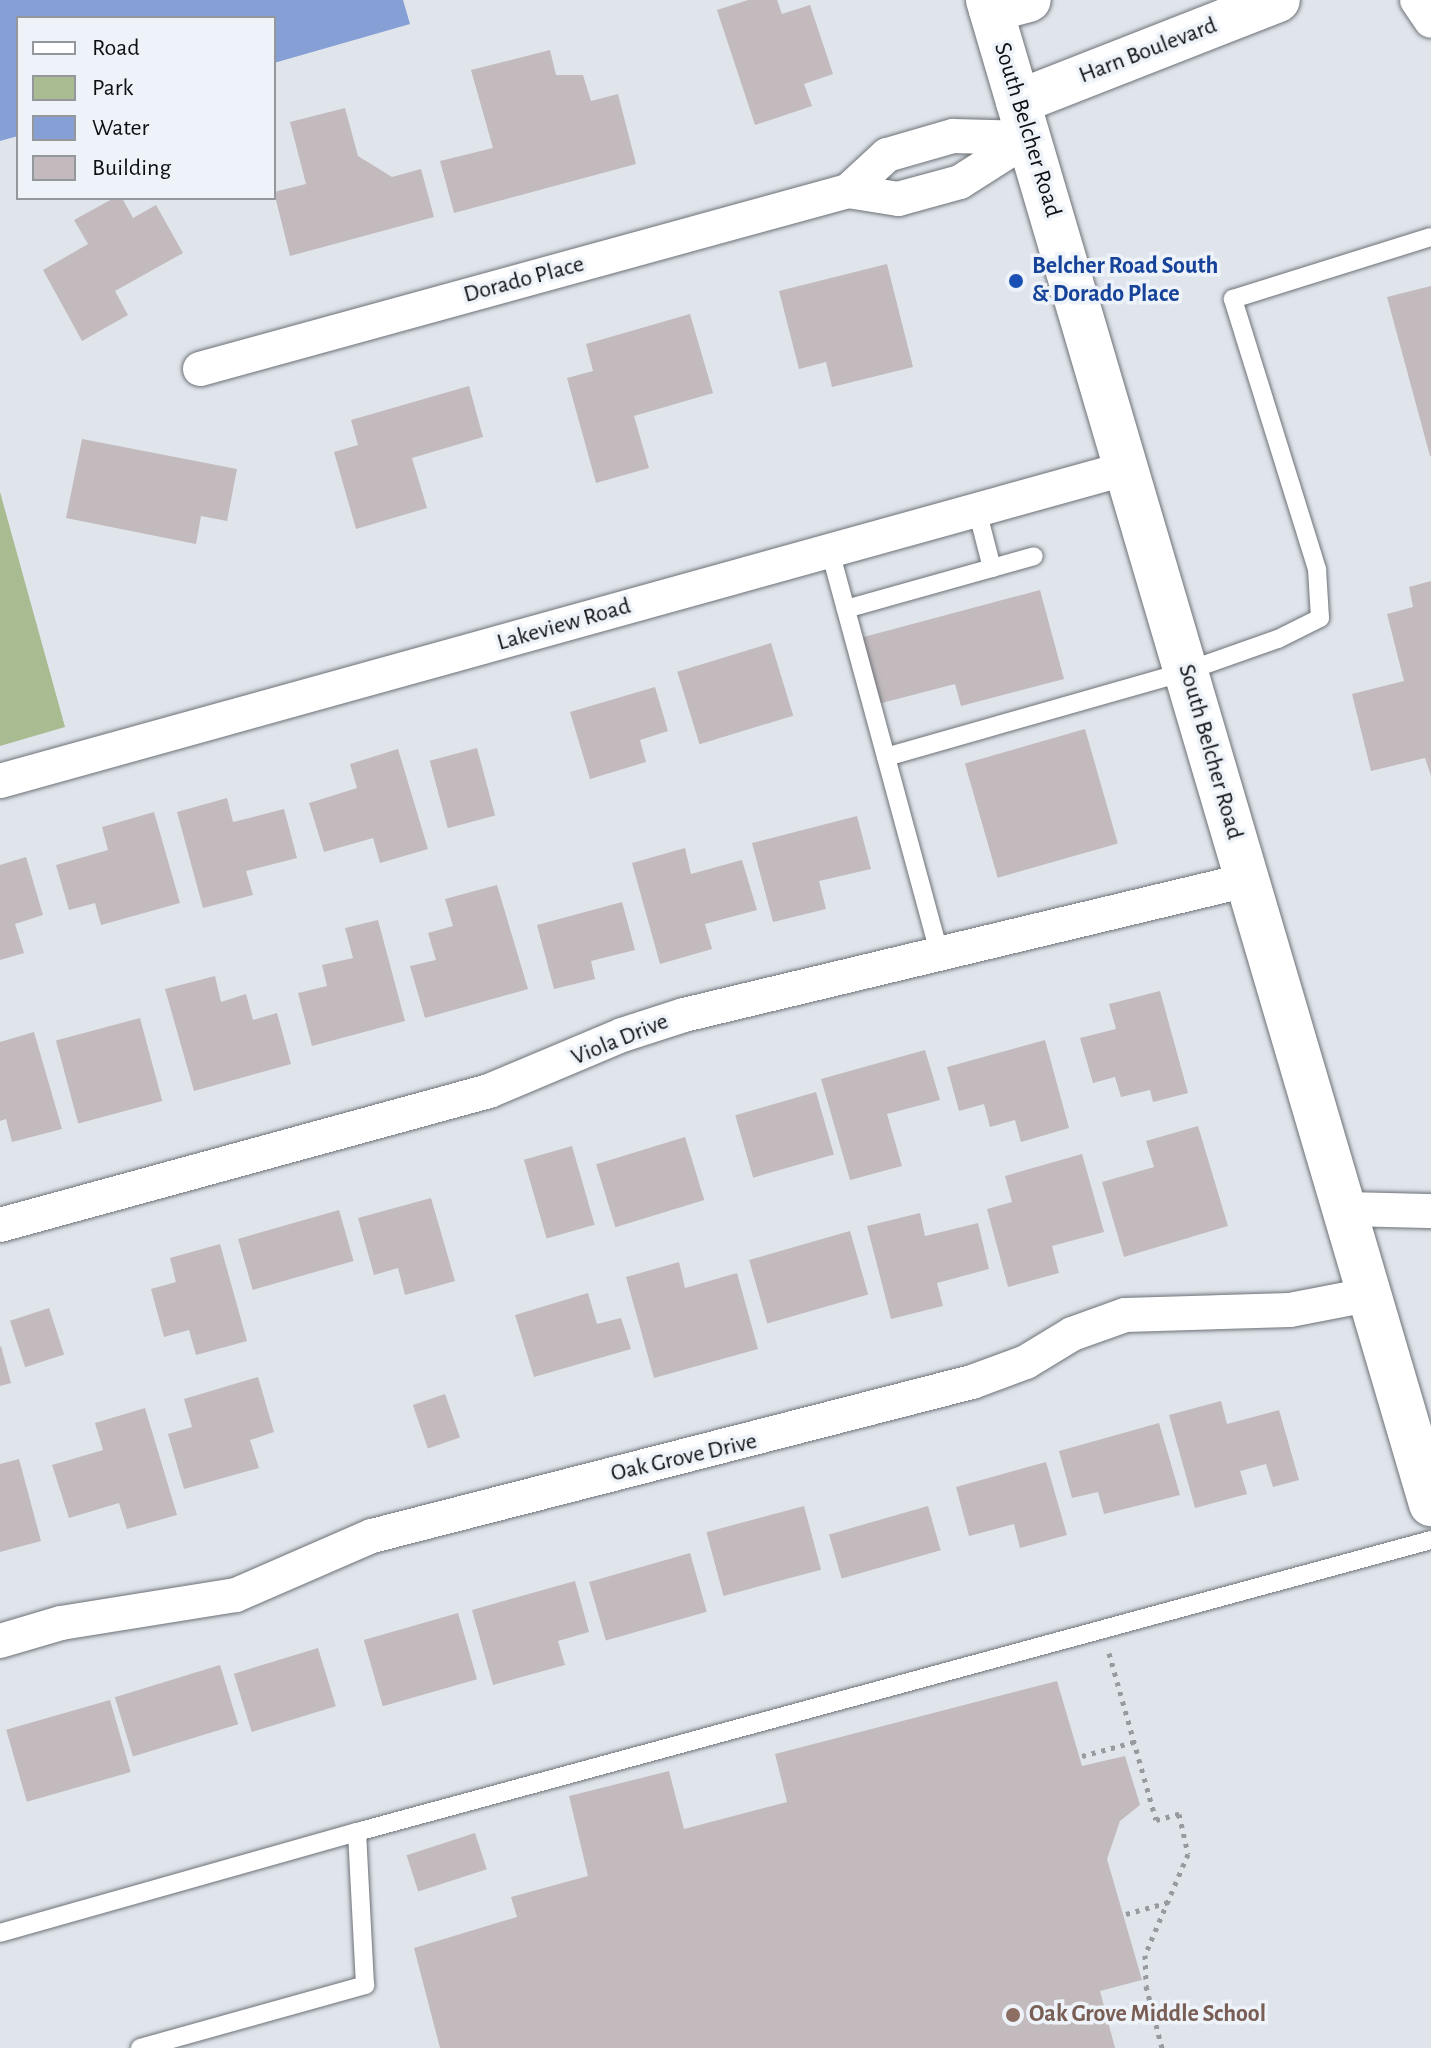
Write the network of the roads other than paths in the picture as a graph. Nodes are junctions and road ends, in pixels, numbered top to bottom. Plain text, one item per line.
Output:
1 (1278, 0) edge
2 (1417, 0) edge
3 (1003, 3) edge
4 (1431, 21) edge
5 (1024, 120) junction
6 (848, 191) junction
7 (1431, 237) edge
8 (200, 369) dead end
9 (1128, 468) junction
10 (977, 510) junction
11 (830, 551) junction
12 (1034, 556) dead end
13 (992, 568) junction
14 (846, 609) junction
15 (1187, 671) junction
16 (886, 757) junction
17 (0, 781) edge
18 (1247, 880) junction
19 (939, 953) junction
20 (1343, 1209) junction
21 (1431, 1211) edge
22 (0, 1225) edge
23 (1368, 1295) junction
24 (1431, 1504) edge
25 (1431, 1540) edge
26 (0, 1641) edge
27 (357, 1832) junction
28 (0, 1933) edge
29 (140, 2048) edge

1 - 5 main road, Harn Boulevard
2 - 4 street
3 - 5 main road, South Belcher Road
5 - 6 street, Dorado Place
5 - 6 street, Dorado Place
5 - 9 main road, South Belcher Road
6 - 8 street, Dorado Place
7 - 15 lane
9 - 10 street, Lakeview Road
9 - 15 main road, South Belcher Road
10 - 11 street, Lakeview Road
10 - 13 lane
11 - 14 lane
11 - 17 street, Lakeview Road
12 - 13 lane
13 - 14 lane
14 - 16 lane
15 - 16 lane
15 - 18 main road, South Belcher Road
16 - 19 lane
18 - 19 street, Viola Drive
18 - 20 main road, South Belcher Road
19 - 22 street, Viola Drive
20 - 21 street
20 - 23 main road, South Belcher Road
23 - 24 main road, South Belcher Road
23 - 26 street, Oak Grove Drive
25 - 27 lane
27 - 28 lane
27 - 29 lane

